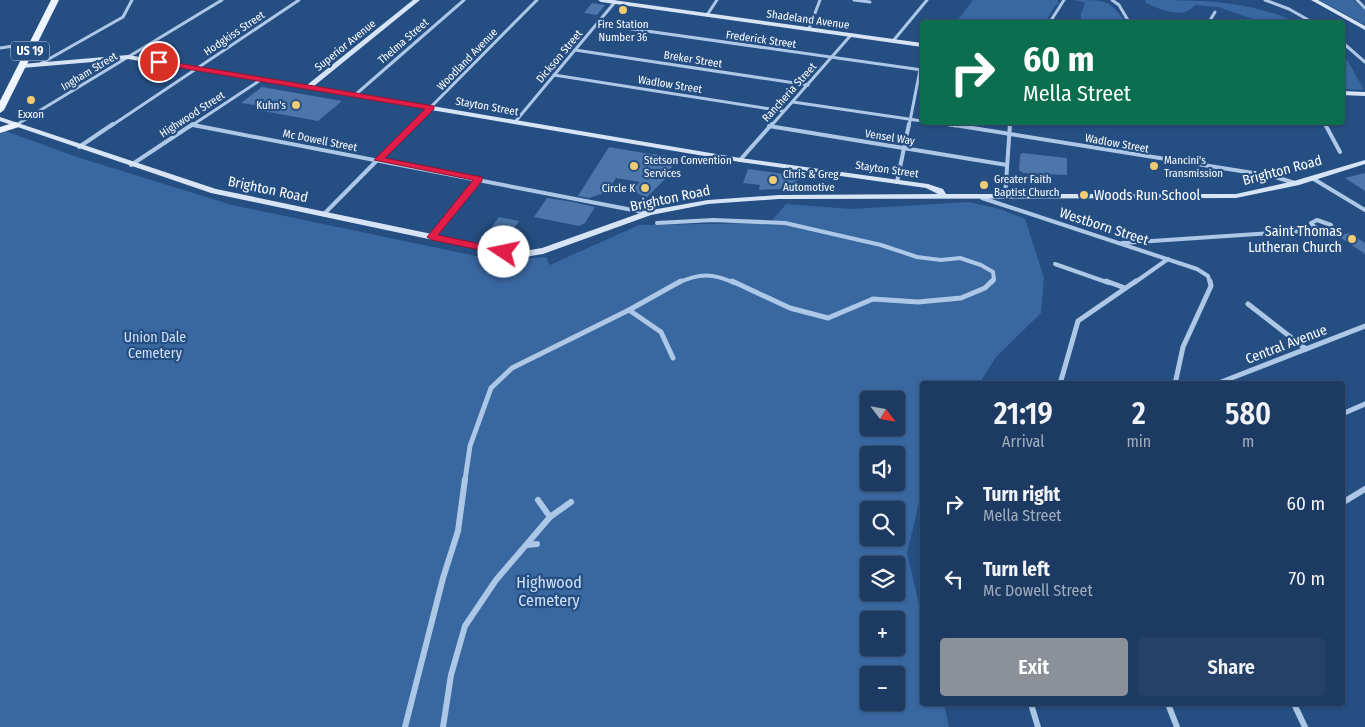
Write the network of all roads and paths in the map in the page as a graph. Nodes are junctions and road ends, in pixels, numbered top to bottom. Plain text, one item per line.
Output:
1 (55, 0) edge
2 (132, 0) edge
3 (222, 0) edge
4 (298, 0) edge
5 (417, 0) edge
6 (464, 0) edge
7 (537, 0) edge
8 (601, 0) edge
9 (717, 0) edge
10 (820, 0) edge
11 (854, 0) edge
12 (927, 0) edge
13 (1064, 0) edge
14 (1112, 0) edge
15 (1265, 0) edge
16 (1314, 0) edge
17 (1357, 0) edge
18 (615, 2) junction
19 (870, 2) dead end
20 (1365, 8) edge
21 (1215, 12) dead end
22 (707, 15) junction
23 (1051, 20) edge
24 (1128, 20) edge
25 (1210, 20) edge
26 (1308, 20) edge
27 (597, 24) junction
28 (1365, 28) edge
29 (808, 29) junction
30 (851, 35) junction
31 (893, 41) junction
32 (33, 43) junction
33 (920, 45) edge
34 (1345, 45) edge
35 (0, 48) edge
36 (576, 50) junction
37 (128, 57) junction
38 (831, 58) junction
39 (1365, 62) edge
40 (40, 64) junction
41 (22, 66) junction
42 (198, 68) junction
43 (920, 70) edge
44 (920, 74) edge
45 (554, 75) junction
46 (262, 79) junction
47 (808, 84) junction
48 (309, 87) junction
49 (1345, 93) edge
50 (1365, 94) edge
51 (355, 95) junction
52 (793, 102) junction
53 (1, 105) edge
54 (431, 108) junction
55 (783, 110) junction
56 (0, 119) edge
57 (910, 119) junction
58 (920, 121) edge
59 (515, 122) junction
60 (16, 125) junction
61 (192, 125) junction
62 (953, 125) edge
63 (1010, 125) edge
64 (1326, 125) edge
65 (769, 126) junction
66 (0, 130) edge
67 (1009, 134) junction
68 (79, 147) junction
69 (904, 148) junction
70 (1340, 152) dead end
71 (378, 160) junction
72 (740, 160) junction
73 (1365, 162) edge
74 (131, 165) junction
75 (1007, 165) junction
76 (1312, 178) junction
77 (479, 179) junction
78 (897, 182) junction
79 (1296, 184) junction
80 (943, 197) junction
81 (1005, 197) junction
82 (982, 198) junction
83 (1365, 210) edge
84 (650, 213) junction
85 (324, 214) junction
86 (657, 223) dead end
87 (1318, 230) junction
88 (432, 237) junction
89 (1119, 243) junction
90 (1168, 259) junction
91 (1054, 264) dead end
92 (1125, 288) junction
93 (1248, 304) dead end
94 (629, 310) junction
95 (1365, 326) edge
96 (1306, 349) junction
97 (673, 358) dead end
98 (1061, 381) edge
99 (1176, 381) edge
100 (1224, 381) edge
101 (1365, 404) edge
102 (1345, 413) edge
103 (1365, 489) edge
104 (538, 500) dead end
105 (1345, 501) edge
106 (571, 502) dead end
107 (550, 518) junction
108 (537, 544) dead end
109 (527, 546) junction
110 (1032, 706) edge
111 (1169, 706) edge
112 (1295, 706) edge
113 (405, 727) edge
114 (443, 727) edge
115 (1038, 727) edge
116 (1177, 727) edge
117 (1305, 727) edge

1 - 32 main road, US 19
2 - 40 street
3 - 37 street, Ingham Street
4 - 42 street, Hodgkiss Street
5 - 48 street, Superior Avenue
6 - 51 street, Thelma Street
7 - 54 street, Woodland Avenue
8 - 18 street, Shadeland Avenue
9 - 22 street
10 - 29 street
11 - 19 street
12 - 31 street
13 - 23 street
14 - 24 street
15 - 26 street
16 - 28 street
17 - 20 street
18 - 22 street, Shadeland Avenue
18 - 27 street, Dickson Street
21 - 25 street
22 - 29 street, Shadeland Avenue
27 - 36 street, Dickson Street
27 - 38 street, Frederick Street
29 - 30 street, Shadeland Avenue
30 - 31 street, Shadeland Avenue
30 - 38 street, Rancheria Street
31 - 33 street, Shadeland Avenue
32 - 35 street
32 - 41 main road, US 19
34 - 39 street
36 - 45 street, Dickson Street
36 - 47 street, Breker Street
37 - 40 street, Stayton Street
37 - 42 street, Stayton Street
37 - 60 street, Ingham Street
38 - 43 street, Frederick Street
38 - 47 street, Rancheria Street
40 - 41 street, Stayton Street
41 - 53 main road, US 19
42 - 46 street, Stayton Street
42 - 68 street, Hodgkiss Street
44 - 57 street
45 - 55 street, Wadlow Street
45 - 59 street, Dickson Street
46 - 48 street, Stayton Street
46 - 61 street, Highwood Street
47 - 52 street, Rancheria Street
48 - 51 street, Stayton Street
49 - 50 street
51 - 54 street, Stayton Street
52 - 55 street, Rancheria Street
52 - 57 street
54 - 59 street, Stayton Street
54 - 71 street, Woodland Avenue
55 - 65 street, Rancheria Street
56 - 60 street, Brighton Road
57 - 58 street
57 - 69 street
59 - 72 street, Stayton Street
60 - 66 main road
60 - 68 street, Brighton Road
61 - 71 street, Mc Dowell Street
61 - 74 street, Highwood Street
62 - 67 street, Wadlow Street
63 - 67 street
64 - 70 street
65 - 69 street, Vensel Way
65 - 72 street, Rancheria Street
67 - 75 street
67 - 79 street, Wadlow Street
68 - 74 street, Brighton Road
69 - 75 street, Vensel Way
69 - 78 street
71 - 77 street, Mc Dowell Street
71 - 85 street, Woodland Avenue
72 - 78 street, Stayton Street
73 - 76 street, Brighton Road
74 - 85 street, Brighton Road
75 - 81 street
76 - 79 street, Brighton Road
76 - 83 street
77 - 84 street, Mc Dowell Street
77 - 88 street
78 - 80 street, Stayton Street
79 - 81 street, Brighton Road
80 - 82 street, Brighton Road
80 - 84 street, Brighton Road
81 - 82 street, Brighton Road
82 - 89 street, Westborn Street
84 - 88 street, Brighton Road
85 - 88 street, Brighton Road
86 - 94 street
87 - 87 street
87 - 89 street
89 - 90 street, Westborn Street
90 - 92 street
90 - 99 street, Westborn Street
91 - 92 street
92 - 98 street
93 - 96 street
94 - 97 street
94 - 113 street
95 - 96 street, Central Avenue
96 - 100 street, Central Avenue
101 - 102 street
103 - 105 street
104 - 107 street
106 - 107 street
107 - 109 street
108 - 109 street
109 - 114 street
110 - 115 street
111 - 116 street
112 - 117 street

